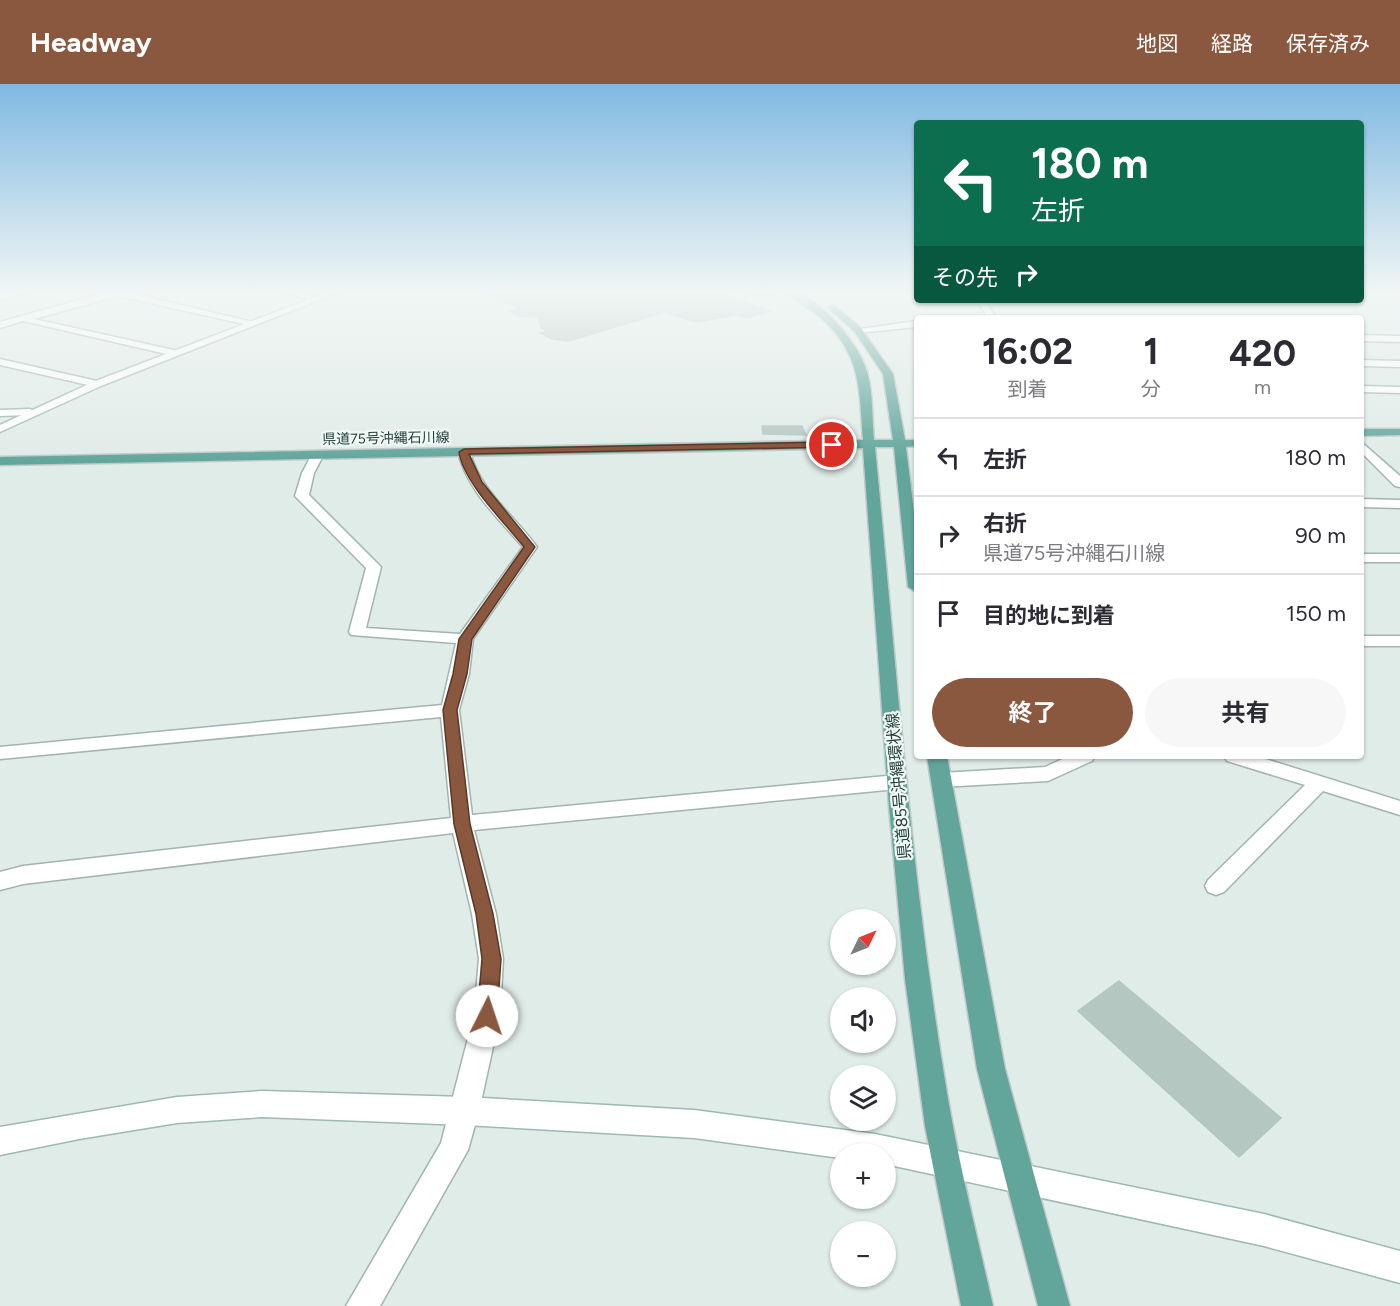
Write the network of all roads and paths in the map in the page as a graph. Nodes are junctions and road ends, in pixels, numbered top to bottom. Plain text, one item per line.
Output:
1 (157, 349) edge
2 (185, 349) edge
3 (854, 349) edge
4 (873, 349) edge
5 (175, 353) junction
6 (0, 362) edge
7 (1364, 363) edge
8 (1400, 364) edge
9 (97, 384) junction
10 (1364, 389) edge
11 (1400, 390) edge
12 (30, 412) junction
13 (0, 413) edge
14 (0, 429) edge
15 (1400, 432) edge
16 (1364, 433) edge
17 (914, 443) edge
18 (869, 444) junction
19 (900, 444) junction
20 (1364, 448) edge
21 (464, 452) junction
22 (318, 454) junction
23 (0, 461) edge
24 (1400, 483) edge
25 (1364, 503) edge
26 (1400, 504) edge
27 (1364, 558) edge
28 (1400, 558) edge
29 (914, 569) edge
30 (465, 639) junction
31 (1364, 641) edge
32 (1400, 641) edge
33 (450, 710) junction
34 (0, 753) edge
35 (1079, 759) edge
36 (1243, 759) edge
37 (939, 768) edge
38 (897, 782) junction
39 (1319, 783) junction
40 (1400, 808) edge
41 (462, 824) junction
42 (0, 881) edge
43 (1216, 886) dead end
44 (465, 1111) junction
45 (0, 1141) edge
46 (946, 1161) junction
47 (1020, 1177) junction
48 (1400, 1267) edge
49 (362, 1306) edge
50 (977, 1306) edge
51 (1054, 1306) edge

1 - 5 street
2 - 5 street
3 - 18 main road, 県道85号沖縄環状線
4 - 19 main road
5 - 9 street
6 - 9 street
7 - 8 street
9 - 12 street
10 - 11 street
12 - 13 street
12 - 14 street
15 - 16 main road
17 - 19 main road, 県道75号沖縄石川線
18 - 19 main road, 県道75号沖縄石川線
18 - 21 main road, 県道75号沖縄石川線
18 - 38 main road, 県道85号沖縄環状線
19 - 29 main road
20 - 24 street
21 - 22 main road, 県道75号沖縄石川線
21 - 30 street
22 - 23 main road, 県道75号沖縄石川線
22 - 30 street
25 - 26 street
27 - 28 street
30 - 33 street
31 - 32 street
33 - 34 street
33 - 41 street
35 - 37 street
36 - 39 street
37 - 47 main road
38 - 41 street
38 - 46 main road, 県道85号沖縄環状線
39 - 40 street
39 - 43 street
41 - 42 street
41 - 44 street
44 - 45 street
44 - 46 street
44 - 49 street
46 - 47 street
46 - 50 main road, 県道85号沖縄環状線
47 - 48 street
47 - 51 main road

